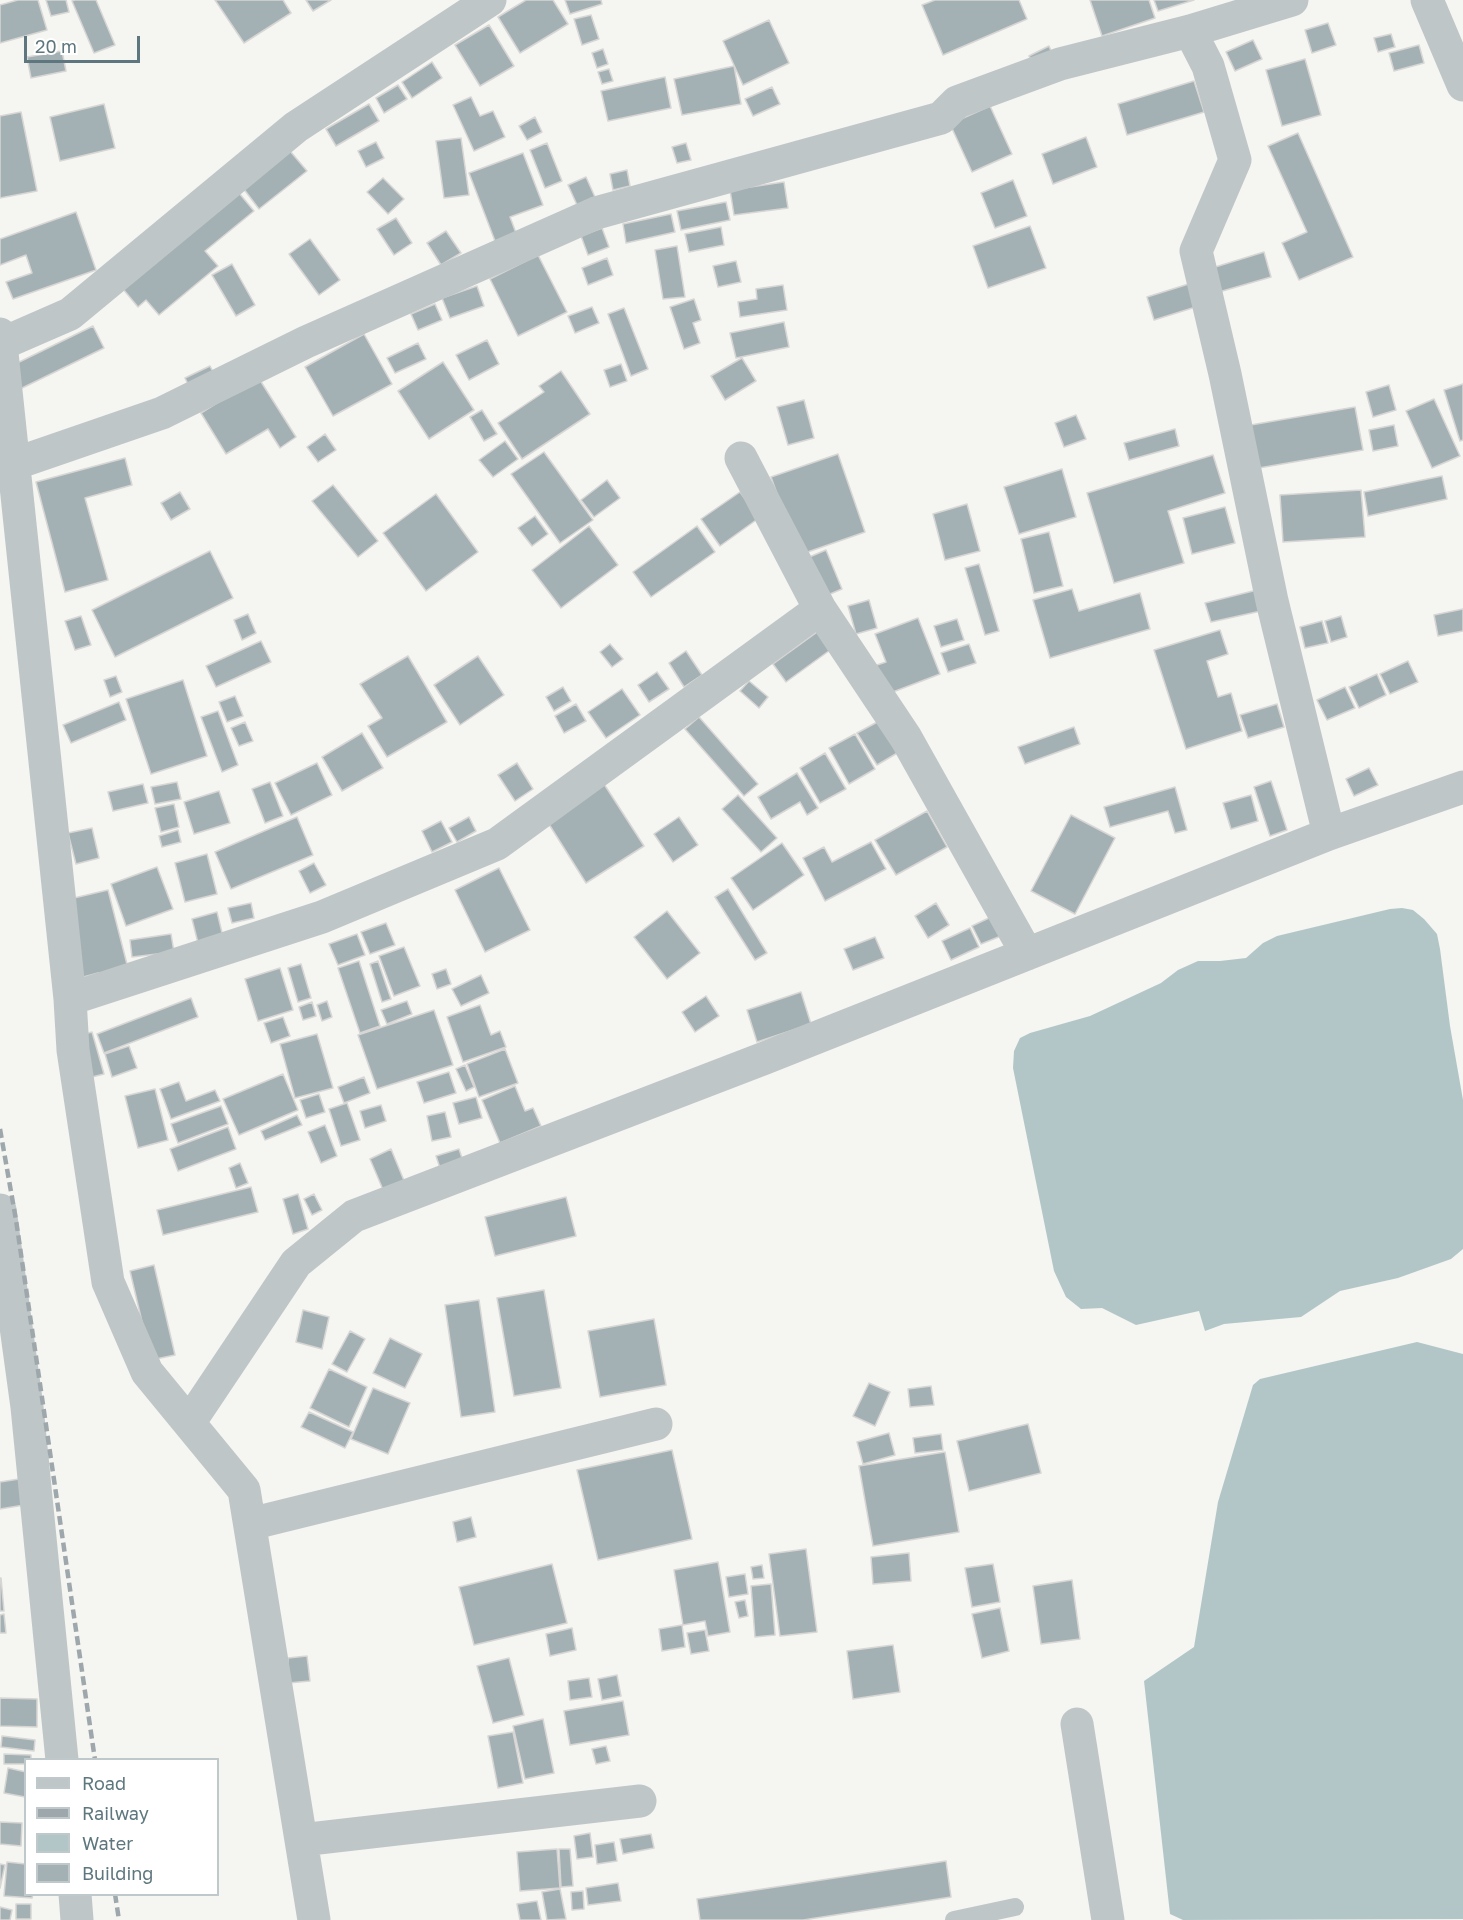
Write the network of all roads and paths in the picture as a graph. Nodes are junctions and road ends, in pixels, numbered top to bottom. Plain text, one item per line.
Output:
1 (490, 0) edge
2 (1292, 0) edge
3 (1427, 0) edge
4 (1190, 31) junction
5 (1461, 74) edge
6 (1, 339) edge
7 (741, 458) dead end
8 (14, 464) junction
9 (820, 609) junction
10 (1463, 787) edge
11 (1329, 834) junction
12 (1027, 954) junction
13 (70, 999) junction
14 (0, 1210) edge
15 (13, 1409) edge
16 (189, 1423) junction
17 (656, 1424) dead end
18 (250, 1524) junction
19 (1077, 1724) dead end
20 (62, 1758) edge
21 (640, 1801) dead end
22 (301, 1840) junction
23 (75, 1896) edge
24 (1014, 1907) dead end
25 (77, 1920) edge
26 (314, 1920) edge
27 (954, 1920) edge
28 (1108, 1920) edge

1 - 6 street
2 - 4 street
3 - 5 street
4 - 8 street
4 - 11 street
6 - 8 street
7 - 9 street
8 - 13 street
9 - 12 street
9 - 13 street
10 - 11 street
11 - 12 street
12 - 16 street
13 - 16 street
14 - 15 street
15 - 20 street
16 - 18 street
17 - 18 street
18 - 22 street
19 - 28 street
21 - 22 street
22 - 26 street
23 - 25 street
24 - 27 lane

